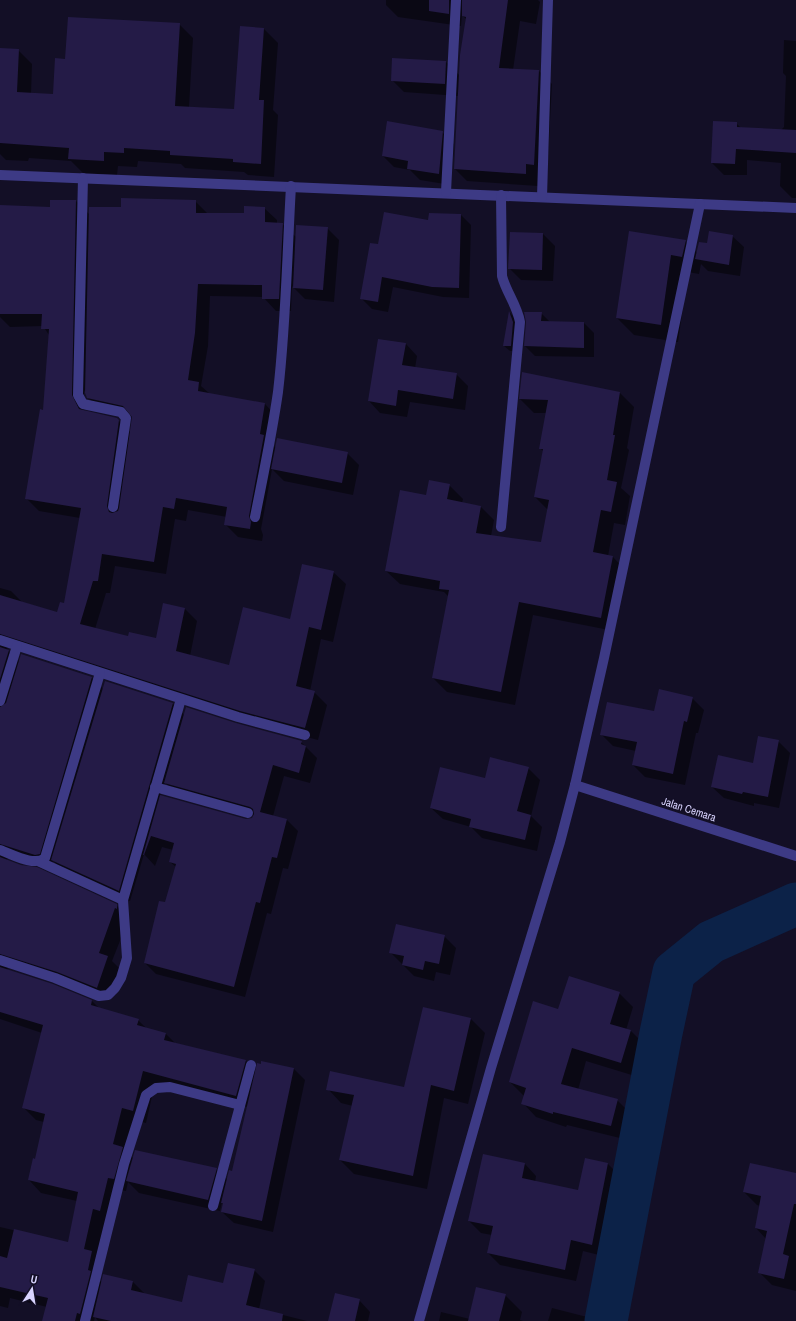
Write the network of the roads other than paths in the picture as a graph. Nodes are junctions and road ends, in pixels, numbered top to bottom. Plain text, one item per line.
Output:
1 (456, 0) edge
2 (548, 0) edge
3 (0, 174) edge
4 (83, 178) junction
5 (290, 186) junction
6 (446, 192) junction
7 (501, 195) junction
8 (542, 197) junction
9 (700, 204) junction
10 (796, 208) edge
11 (113, 507) dead end
12 (254, 517) dead end
13 (501, 528) dead end
14 (0, 640) edge
15 (17, 646) junction
16 (100, 673) junction
17 (181, 700) junction
18 (0, 701) edge
19 (305, 735) dead end
20 (575, 785) junction
21 (156, 787) junction
22 (248, 813) dead end
23 (0, 850) edge
24 (796, 856) edge
25 (40, 862) junction
26 (123, 900) junction
27 (0, 960) edge
28 (251, 1065) dead end
29 (240, 1105) junction
30 (213, 1206) dead end
31 (85, 1321) edge
32 (419, 1321) edge

1 - 6 street
2 - 8 street
3 - 4 street
4 - 5 street
4 - 11 street
5 - 6 street
5 - 12 street
6 - 7 street
7 - 8 street
7 - 13 street
8 - 9 street
9 - 10 street
9 - 20 street
14 - 15 street
15 - 16 street
15 - 18 street
16 - 17 street
16 - 25 street
17 - 19 street
17 - 21 street
20 - 24 street, Jalan Cemara
20 - 32 street
21 - 22 street
21 - 26 street
23 - 25 street
25 - 26 street
26 - 27 street
28 - 29 street
29 - 30 street
29 - 31 street

